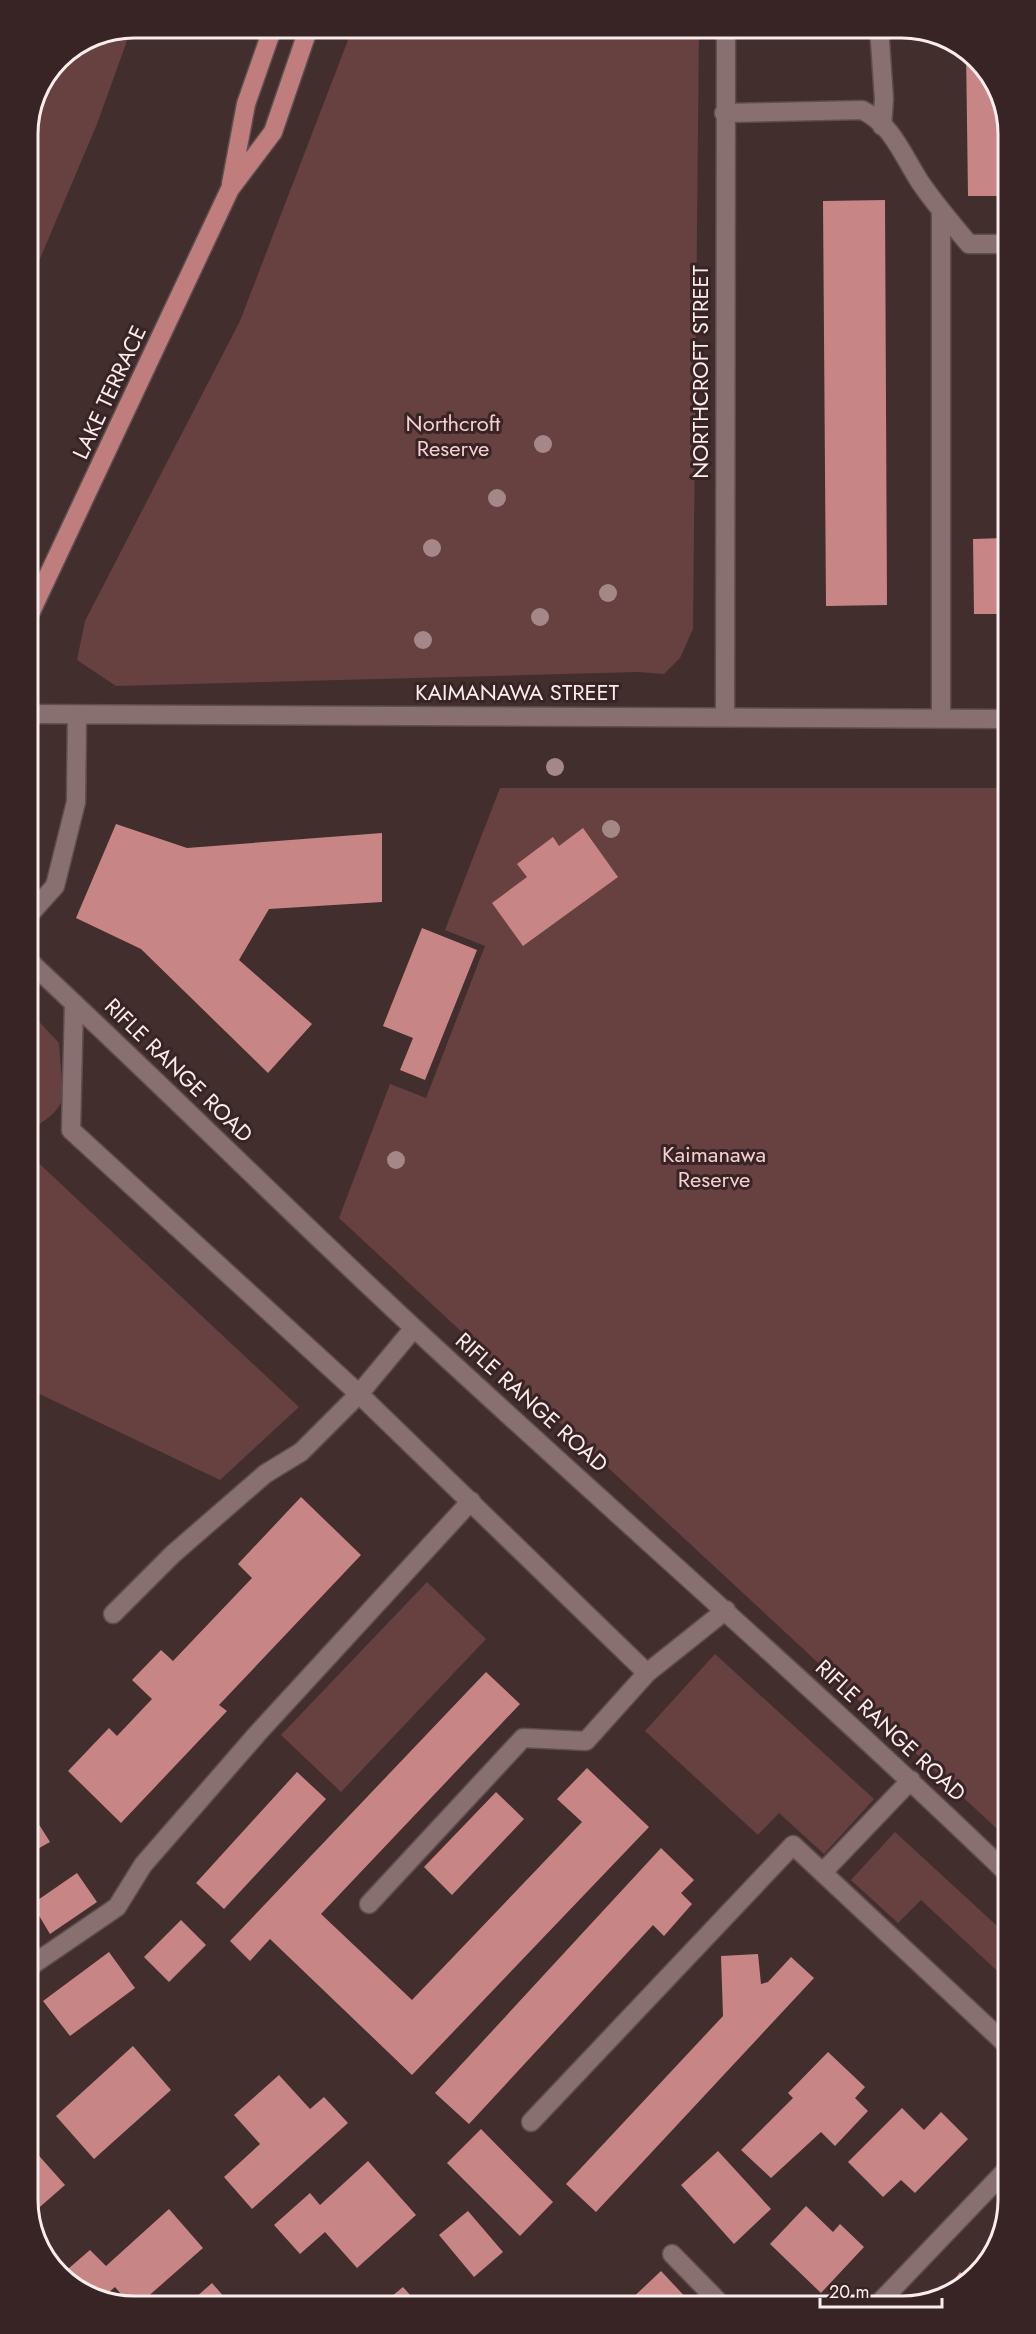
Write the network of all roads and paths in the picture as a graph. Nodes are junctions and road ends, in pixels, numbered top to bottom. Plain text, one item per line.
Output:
1 (269, 38) edge
2 (305, 38) edge
3 (726, 38) edge
4 (880, 38) edge
5 (724, 112) junction
6 (882, 126) junction
7 (230, 189) junction
8 (941, 211) junction
9 (998, 244) edge
10 (38, 595) edge
11 (38, 714) edge
12 (77, 715) junction
13 (724, 716) junction
14 (941, 719) junction
15 (998, 719) edge
16 (38, 905) edge
17 (38, 969) edge
18 (74, 1003) junction
19 (414, 1328) junction
20 (358, 1394) junction
21 (471, 1501) junction
22 (726, 1610) junction
23 (113, 1614) dead end
24 (647, 1673) junction
25 (911, 1780) junction
26 (998, 1864) edge
27 (823, 1872) junction
28 (369, 1904) dead end
29 (38, 1961) edge
30 (998, 2037) edge
31 (531, 2122) dead end
32 (998, 2179) edge
33 (672, 2254) dead end
34 (713, 2296) edge
35 (886, 2296) edge

1 - 7 main road, LAKE TERRACE
2 - 7 main road, LAKE TERRACE
3 - 5 street, NORTHCROFT STREET
4 - 6 street
5 - 6 street
5 - 13 street, NORTHCROFT STREET
6 - 8 street
7 - 10 main road, LAKE TERRACE
8 - 9 street
8 - 14 street
11 - 12 street, KAIMANAWA STREET
12 - 13 street, KAIMANAWA STREET
12 - 16 street
13 - 14 street, KAIMANAWA STREET
14 - 15 street, KAIMANAWA STREET
17 - 18 street, RIFLE RANGE ROAD
18 - 19 street, RIFLE RANGE ROAD
18 - 20 street
19 - 20 street
19 - 22 street, RIFLE RANGE ROAD
20 - 21 street
20 - 23 street
21 - 24 street
21 - 29 street
22 - 24 street
22 - 25 street, RIFLE RANGE ROAD
24 - 28 street
25 - 26 street, RIFLE RANGE ROAD
25 - 27 street
27 - 30 street
27 - 31 street
32 - 35 street
33 - 34 street

